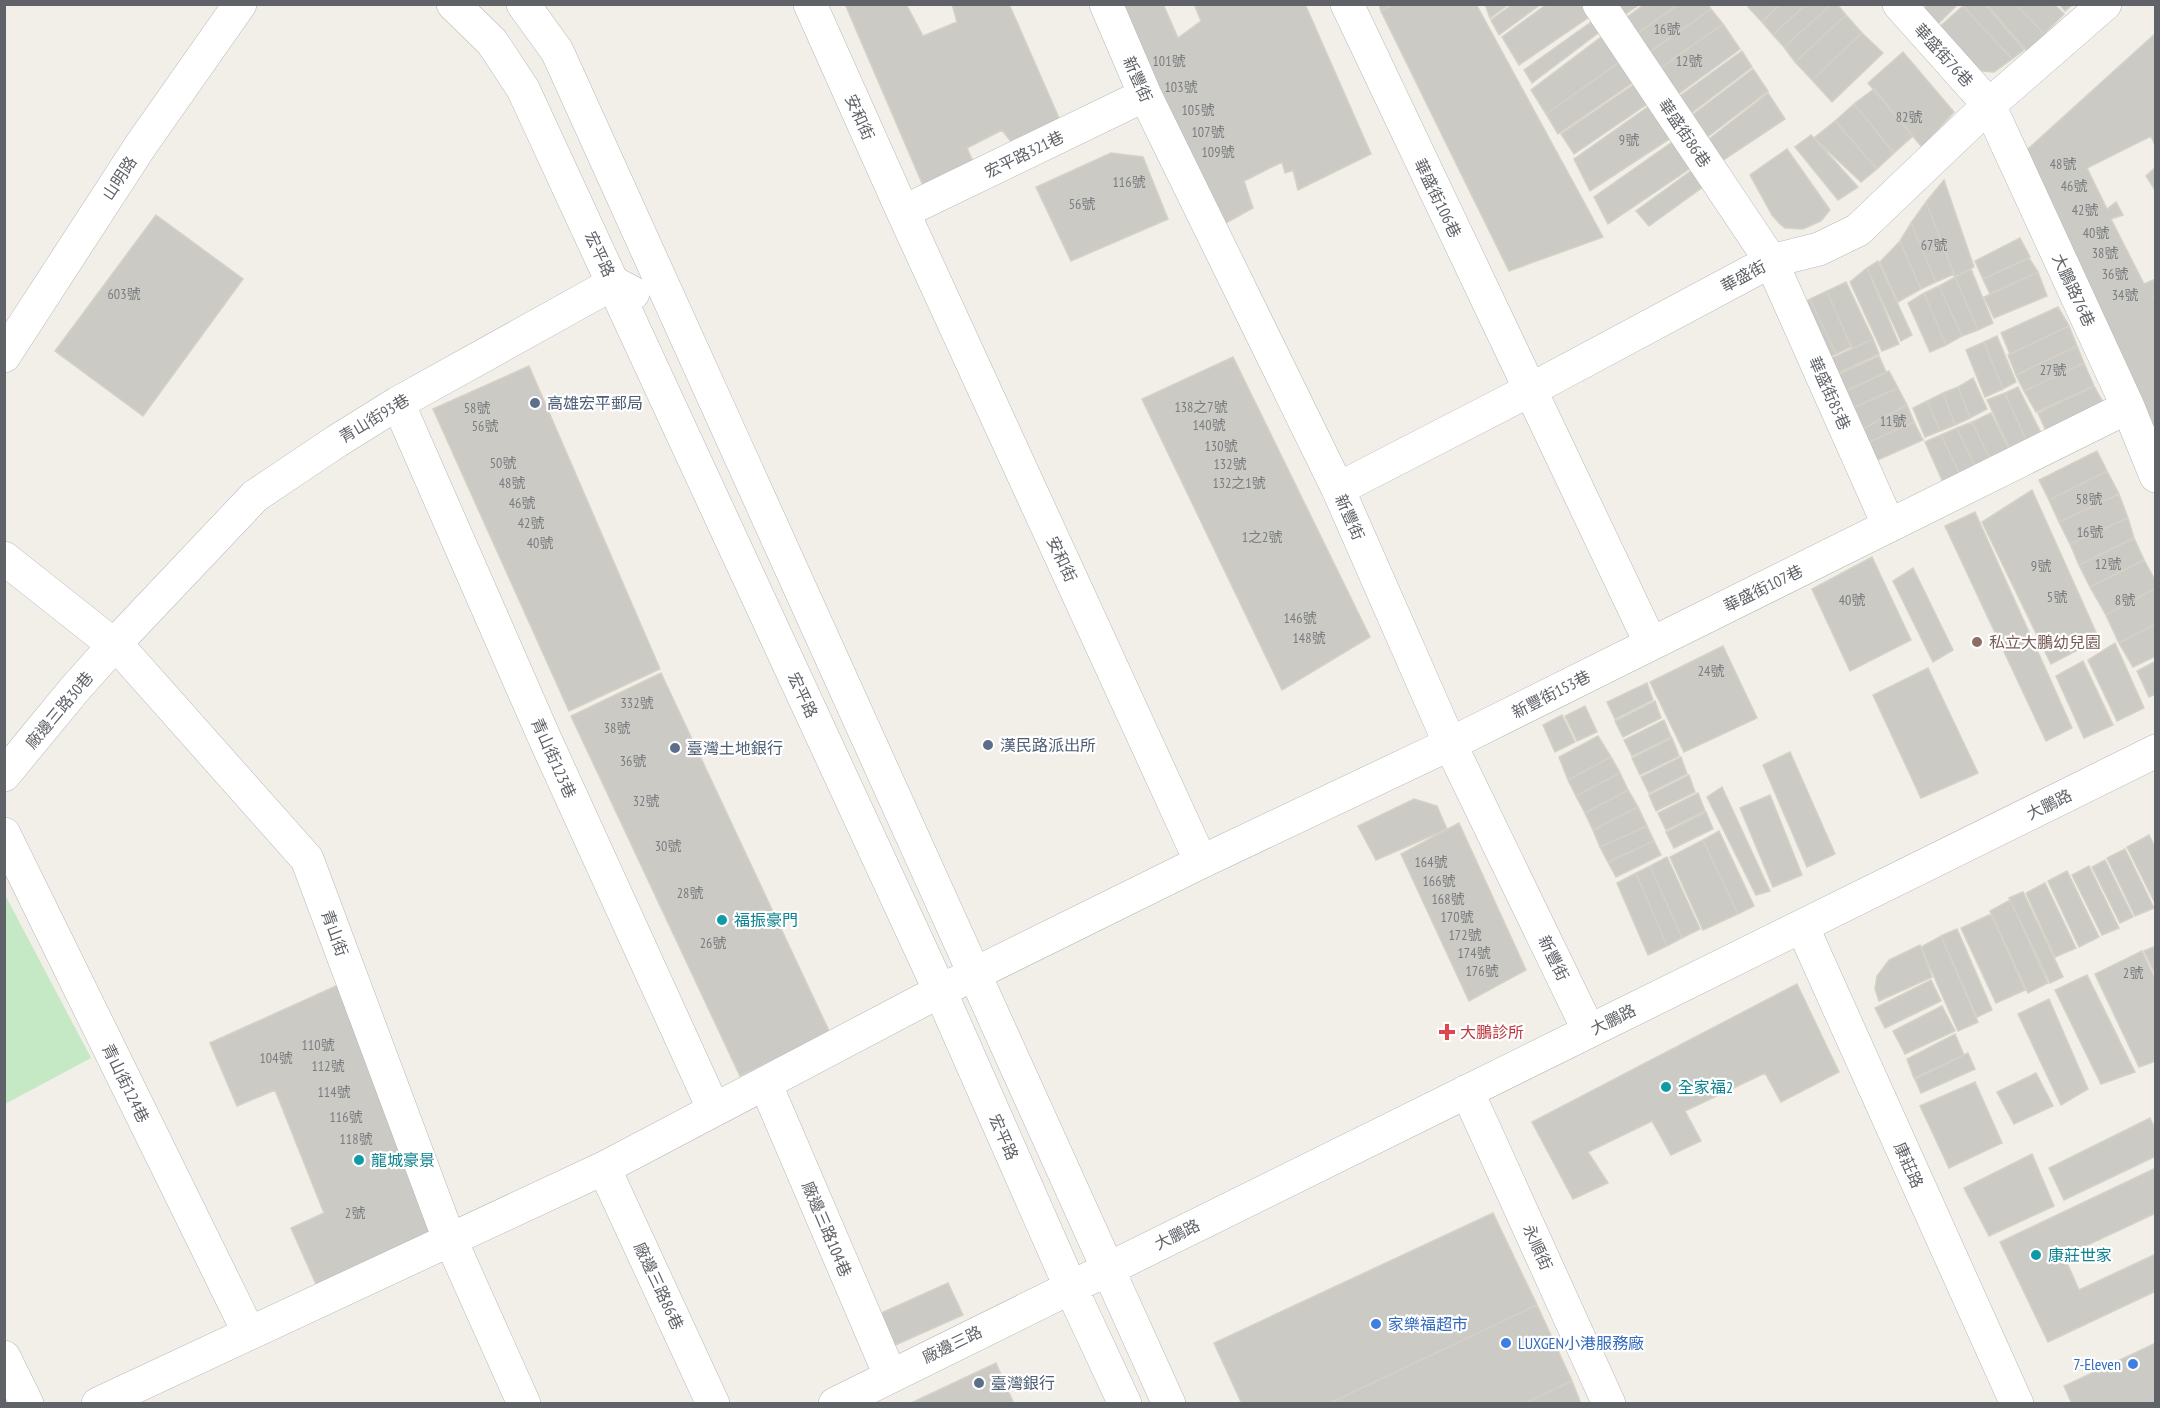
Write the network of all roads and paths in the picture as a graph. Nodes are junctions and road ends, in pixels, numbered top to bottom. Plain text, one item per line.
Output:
1 (240, 4) edge
2 (453, 4) edge
3 (523, 4) edge
4 (810, 4) edge
5 (1106, 4) edge
6 (1347, 4) edge
7 (1599, 4) edge
8 (1899, 4) edge
9 (2104, 4) edge
10 (1145, 95) junction
11 (1989, 105) junction
12 (903, 212) junction
13 (1771, 261) junction
14 (614, 283) junction
15 (678, 317) junction
16 (4, 356) edge
17 (1530, 390) junction
18 (398, 403) junction
19 (2128, 407) junction
20 (2156, 477) edge
21 (1338, 489) junction
22 (1889, 526) junction
23 (4, 558) edge
24 (1651, 644) junction
25 (114, 645) junction
26 (1450, 744) junction
27 (2156, 751) edge
28 (4, 775) edge
29 (4, 834) edge
30 (1201, 862) junction
31 (1802, 926) junction
32 (976, 973) junction
33 (940, 991) junction
34 (1589, 1031) junction
35 (765, 1083) junction
36 (1467, 1091) junction
37 (714, 1110) junction
38 (604, 1168) junction
39 (449, 1239) junction
40 (1107, 1268) junction
41 (1070, 1286) junction
42 (249, 1333) junction
43 (4, 1357) edge
44 (886, 1387) edge
45 (27, 1404) edge
46 (98, 1404) edge
47 (524, 1404) edge
48 (713, 1404) edge
49 (835, 1404) edge
50 (1125, 1404) edge
51 (1169, 1404) edge
52 (1609, 1404) edge
53 (2017, 1404) edge

1 - 16 street, 山明路
2 - 14 street, 宏平路
3 - 15 street
4 - 12 street, 安和街
5 - 10 street, 新豐街
6 - 17 street, 華盛街106巷
7 - 13 street, 華盛街86巷
8 - 11 street, 華盛街76巷
9 - 11 street, 華盛街
10 - 12 street, 宏平路321巷
10 - 21 street, 新豐街
11 - 13 street, 華盛街
11 - 19 street, 大鵬路76巷
12 - 30 street, 安和街
13 - 17 street, 華盛街
13 - 22 street, 華盛街85巷
14 - 15 street
14 - 18 street, 青山街93巷
14 - 33 street, 宏平路
15 - 32 street
17 - 21 street, 華盛街
17 - 24 street
18 - 25 street, 青山街93巷
18 - 37 street, 青山街123巷
19 - 20 street, 大鵬路76巷
19 - 22 street, 華盛街107巷
21 - 26 street, 新豐街
22 - 24 street, 華盛街107巷
23 - 25 street, 青山街
24 - 26 street, 新豐街153巷
25 - 28 street, 廠邊三路30巷
25 - 39 street, 青山街
26 - 30 street
26 - 34 street, 新豐街
27 - 31 street, 大鵬路
29 - 42 street, 青山街124巷
30 - 32 street
31 - 34 street, 大鵬路
31 - 53 street, 康莊路
32 - 33 street
32 - 40 street
33 - 35 street
33 - 41 street, 宏平路
34 - 36 street, 大鵬路
35 - 37 street
35 - 44 street, 廠邊三路104巷
36 - 40 street, 大鵬路
36 - 52 street, 永順街
37 - 38 street
38 - 39 street
38 - 48 street, 廠邊三路86巷
39 - 42 street
39 - 47 street, 青山街
40 - 41 street, 大鵬路
40 - 51 street
41 - 44 street, 廠邊三路
41 - 50 street, 宏平路
42 - 46 street
43 - 45 street
44 - 49 street, 廠邊三路

